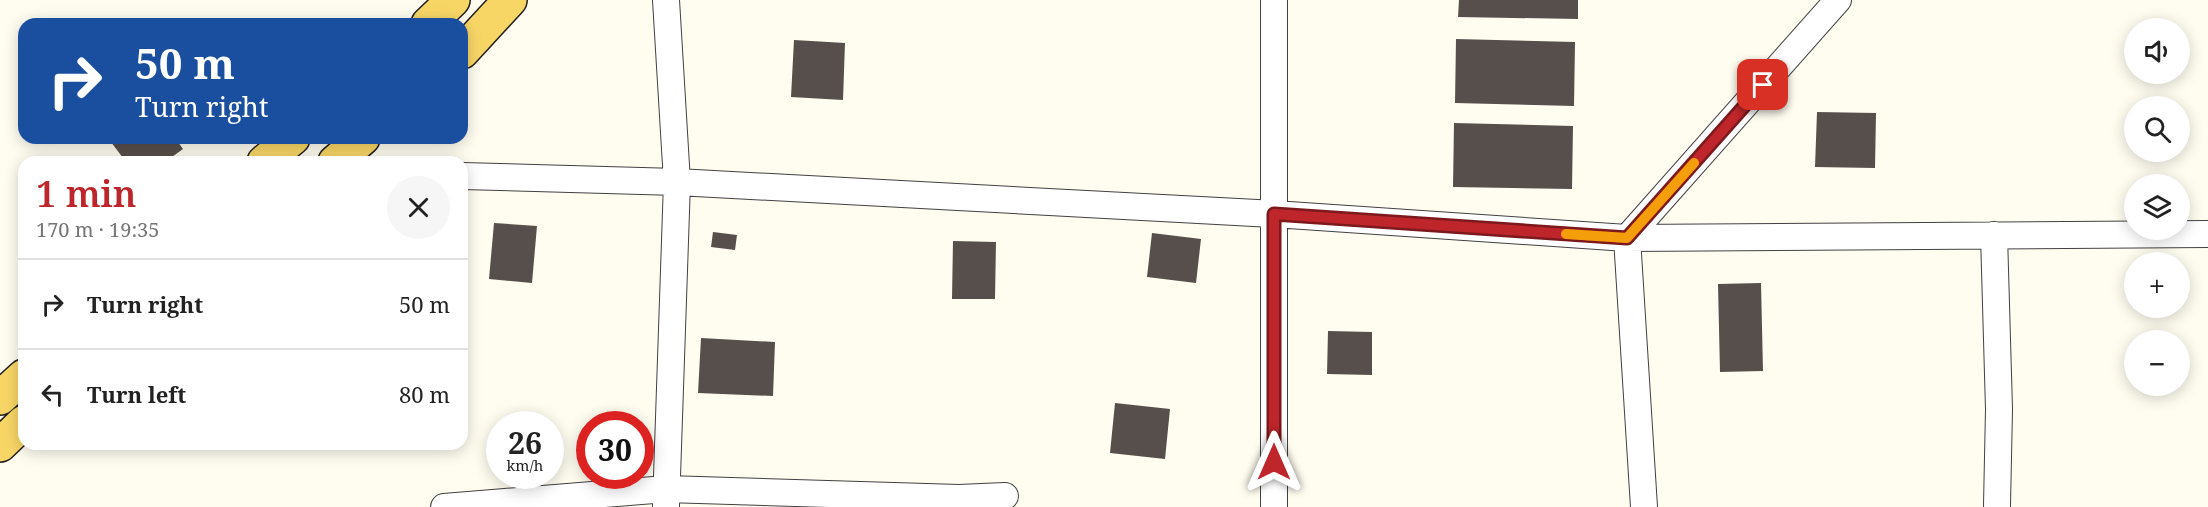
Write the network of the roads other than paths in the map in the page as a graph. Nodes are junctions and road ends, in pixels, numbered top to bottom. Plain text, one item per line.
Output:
1 (453, 0) edge
2 (510, 0) edge
3 (666, 0) edge
4 (1274, 0) edge
5 (1838, 0) edge
6 (434, 18) edge
7 (468, 46) edge
8 (286, 144) edge
9 (356, 144) edge
10 (271, 156) edge
11 (342, 156) edge
12 (468, 176) edge
13 (677, 182) junction
14 (1274, 214) junction
15 (2208, 234) edge
16 (1994, 235) junction
17 (1627, 238) junction
18 (18, 382) edge
19 (0, 398) edge
20 (18, 428) edge
21 (0, 445) edge
22 (1005, 496) dead end
23 (666, 498) edge
24 (959, 502) edge
25 (1997, 505) dead end
26 (444, 507) edge
27 (1274, 507) edge
28 (1644, 507) edge

1 - 6 main road
2 - 7 main road
3 - 13 street
4 - 14 street
5 - 17 street
8 - 10 main road
9 - 11 main road
12 - 13 street
13 - 14 street
13 - 23 street
14 - 17 street
14 - 27 street
15 - 16 street
16 - 17 street
16 - 25 street
17 - 28 street
18 - 19 main road
20 - 21 main road
22 - 24 street
23 - 24 street
23 - 26 street

